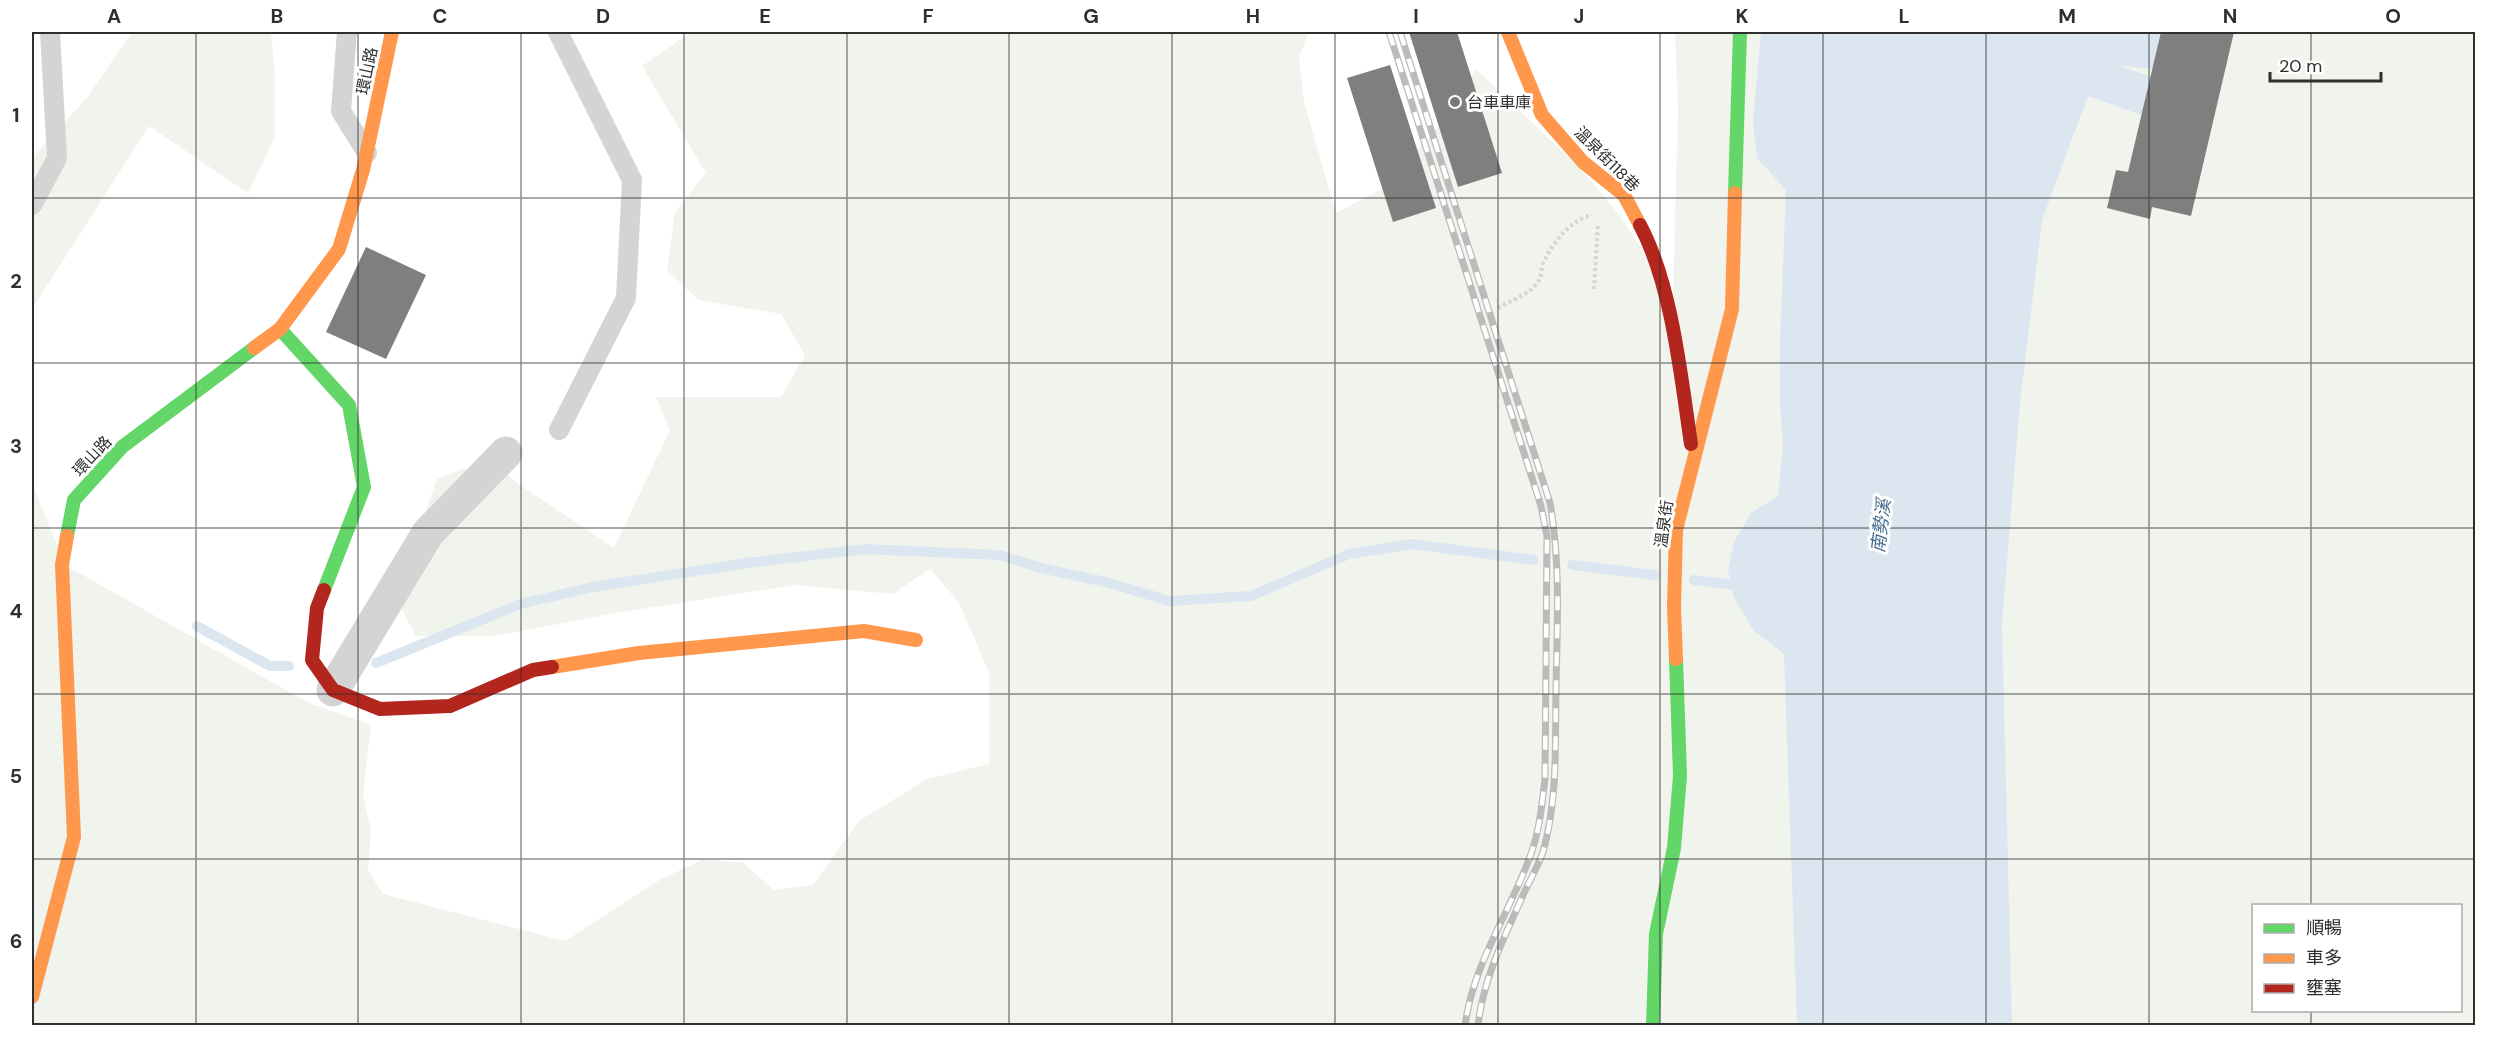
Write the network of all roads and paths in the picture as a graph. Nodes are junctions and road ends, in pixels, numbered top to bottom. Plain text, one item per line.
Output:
1 (50, 32) edge
2 (347, 32) edge
3 (392, 32) edge
4 (558, 32) edge
5 (1508, 32) edge
6 (1740, 32) edge
7 (367, 153) junction
8 (32, 204) edge
9 (1594, 289) dead end
10 (1498, 308) dead end
11 (280, 329) junction
12 (559, 430) dead end
13 (506, 453) dead end
14 (1693, 458) junction
15 (916, 640) dead end
16 (333, 690) junction
17 (32, 997) edge
18 (1653, 1026) edge

1 - 8 lane
2 - 7 lane
3 - 7 street, 環山路
4 - 12 lane
5 - 14 street, 溫泉街118巷
6 - 14 street, 溫泉街
7 - 11 street, 環山路
9 - 10 path
11 - 16 street
11 - 17 street, 環山路
13 - 16 street
14 - 18 street, 溫泉街
15 - 16 street

